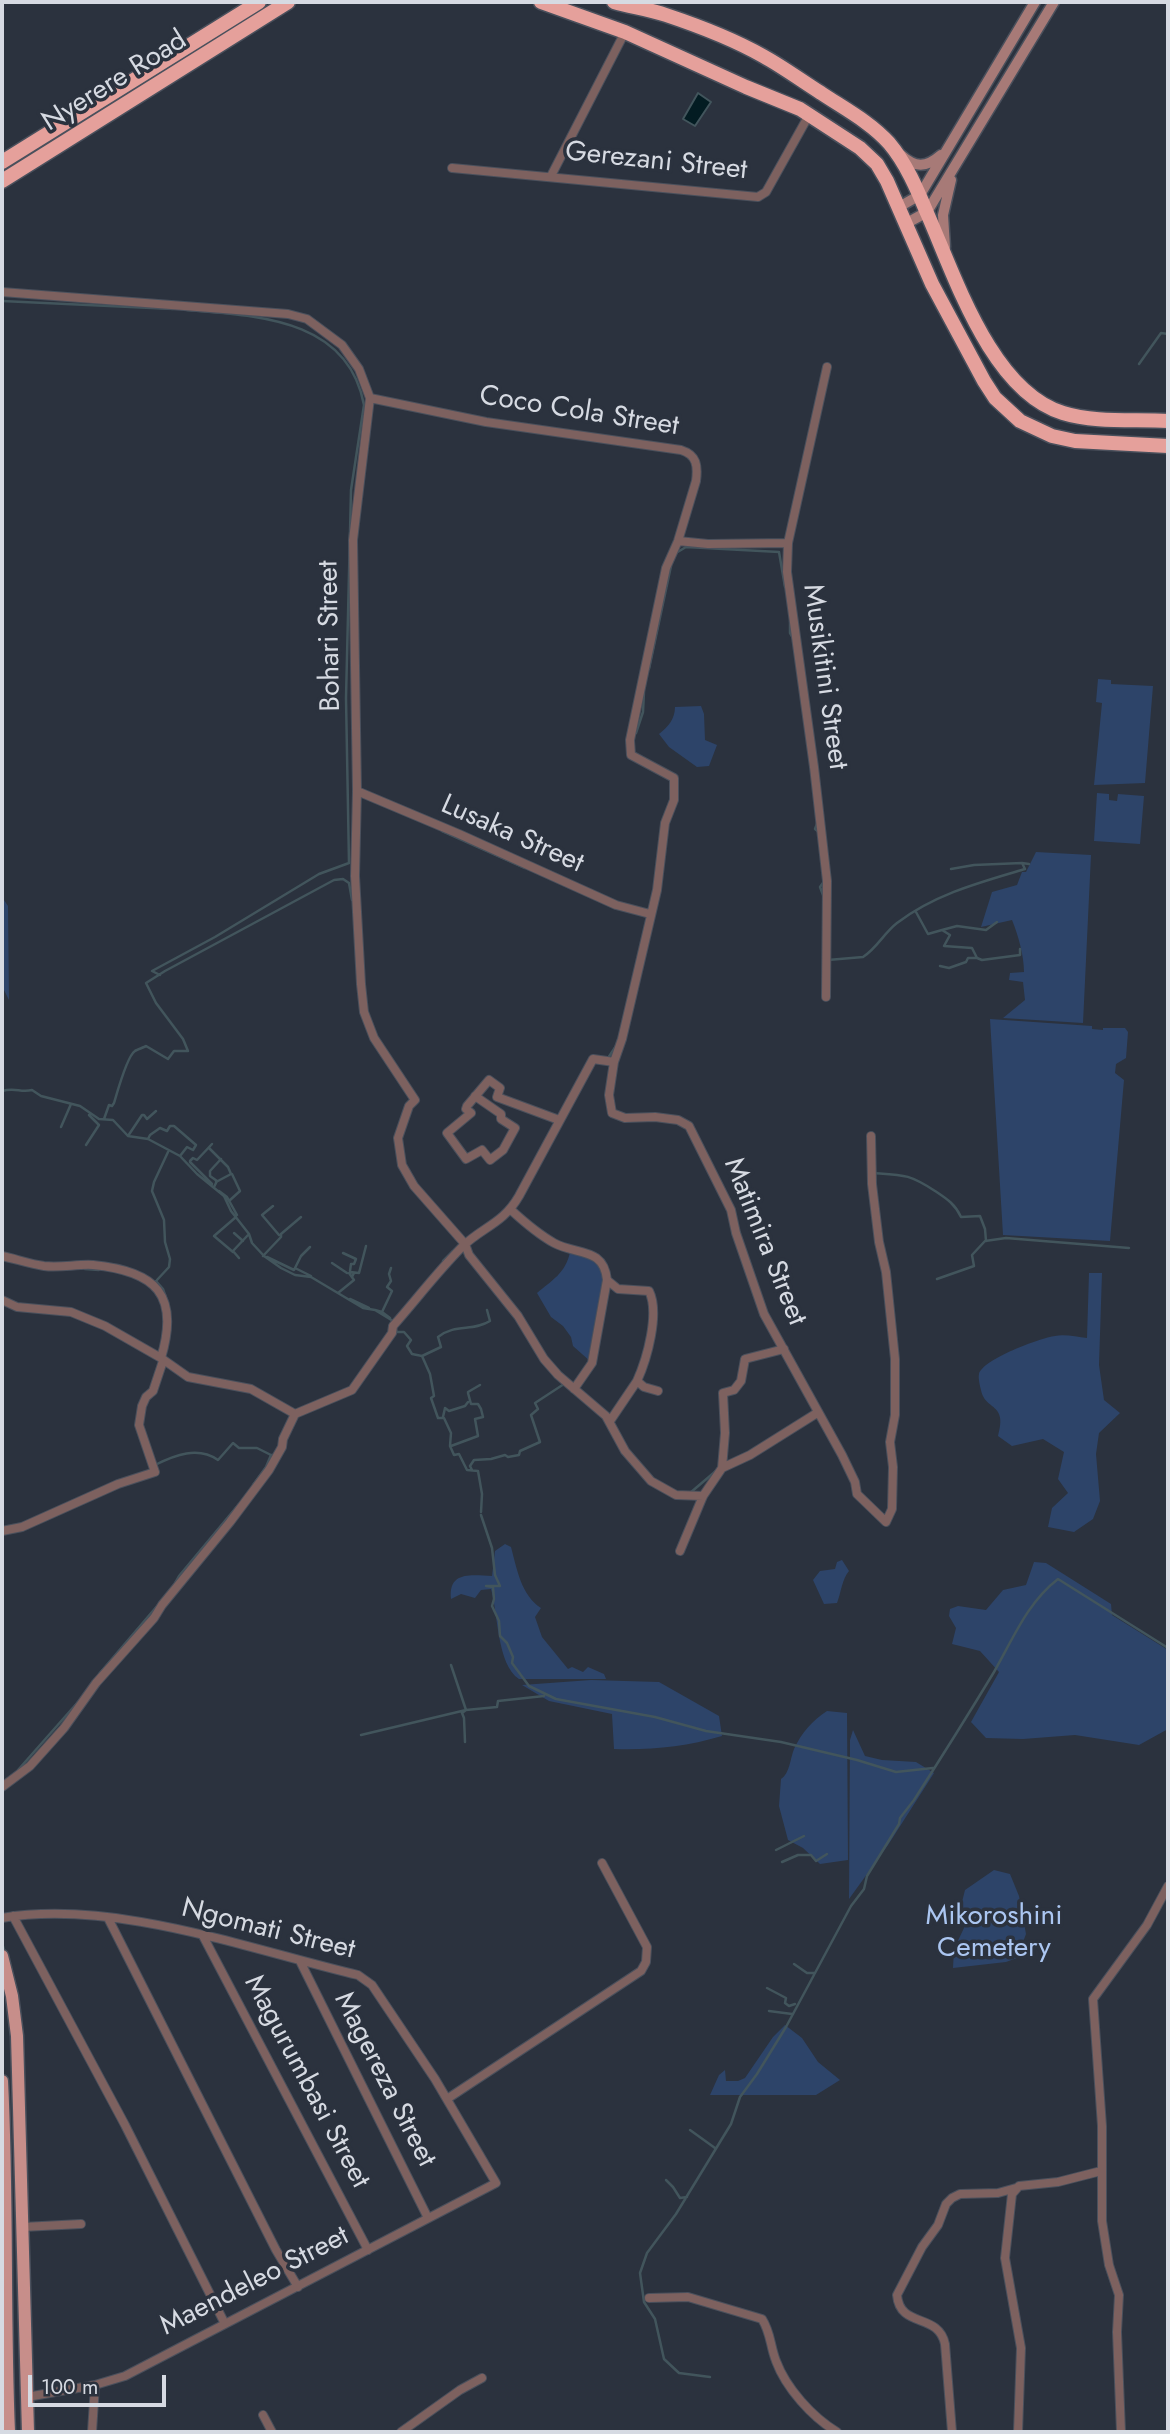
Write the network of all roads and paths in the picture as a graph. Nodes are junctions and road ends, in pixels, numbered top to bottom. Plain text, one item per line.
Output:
1 (259, 2) edge
2 (288, 2) edge
3 (541, 2) edge
4 (614, 2) edge
5 (1035, 2) edge
6 (1054, 2) edge
7 (625, 32) junction
8 (809, 114) junction
9 (886, 140) junction
10 (946, 151) junction
11 (2, 162) edge
12 (956, 164) junction
13 (452, 167) dead end
14 (551, 176) junction
15 (2, 181) edge
16 (920, 195) junction
17 (899, 206) junction
18 (927, 212) junction
19 (907, 223) junction
20 (947, 256) junction
21 (2, 292) edge
22 (827, 366) dead end
23 (370, 398) junction
24 (1168, 421) edge
25 (1168, 446) edge
26 (678, 541) junction
27 (788, 543) junction
28 (357, 791) junction
29 (650, 914) junction
30 (827, 997) dead end
31 (614, 1062) junction
32 (475, 1096) junction
33 (559, 1120) junction
34 (871, 1136) dead end
35 (509, 1210) junction
36 (465, 1244) junction
37 (2, 1256) edge
38 (607, 1280) junction
39 (2, 1300) edge
40 (784, 1349) junction
41 (162, 1359) junction
42 (637, 1381) junction
43 (574, 1390) junction
44 (658, 1391) dead end
45 (817, 1413) junction
46 (295, 1414) junction
47 (610, 1421) junction
48 (722, 1468) junction
49 (703, 1496) junction
50 (2, 1531) edge
51 (680, 1551) dead end
52 (2, 1787) edge
53 (602, 1863) dead end
54 (1168, 1886) edge
55 (13, 1916) junction
56 (2, 1918) edge
57 (108, 1918) junction
58 (203, 1936) junction
59 (2, 1956) edge
60 (300, 1961) junction
61 (2, 2081) edge
62 (447, 2099) junction
63 (1101, 2171) junction
64 (496, 2183) joint
65 (1016, 2188) junction
66 (428, 2218) junction
67 (81, 2224) dead end
68 (23, 2227) junction
69 (368, 2249) junction
70 (24, 2250) junction
71 (5, 2251) edge
72 (298, 2287) junction
73 (649, 2298) dead end
74 (225, 2324) junction
75 (482, 2378) dead end
76 (95, 2385) junction
77 (27, 2397) junction
78 (262, 2414) dead end
79 (9, 2432) edge
80 (28, 2432) edge
81 (92, 2432) edge
82 (272, 2432) edge
83 (401, 2432) edge
84 (837, 2432) edge
85 (952, 2432) edge
86 (1018, 2432) edge
87 (1121, 2432) edge

1 - 11 highway, Nyerere Road
2 - 15 highway, Nyerere Road
3 - 7 highway
4 - 9 highway
5 - 10 main road
6 - 12 main road
7 - 8 highway
7 - 14 street
8 - 14 street, Gerezani Street
8 - 17 highway
9 - 10 main road
9 - 16 highway
10 - 16 main road
12 - 18 main road
12 - 20 main road
13 - 14 street, Gerezani Street
16 - 17 main road
16 - 18 highway
17 - 19 highway
18 - 19 main road
18 - 20 highway
19 - 25 highway
20 - 24 highway
21 - 23 street, Bohari Street
22 - 27 street, Musikitini Street
23 - 26 street, Coco Cola Street
23 - 28 street, Bohari Street
26 - 27 street
26 - 29 street
27 - 30 street, Musikitini Street
28 - 29 street, Lusaka Street
28 - 36 street, Bohari Street
29 - 31 street
31 - 33 street
31 - 40 street, Matimira Street
32 - 32 street
32 - 33 street
33 - 35 street
34 - 45 street, Matimira Street
35 - 36 street
35 - 38 street
36 - 43 street
36 - 46 street
37 - 41 street
38 - 42 street
38 - 43 street
39 - 41 street
40 - 45 street, Matimira Street
40 - 48 street
41 - 46 street
41 - 50 street
42 - 44 street
42 - 47 street
43 - 47 street
45 - 48 street
46 - 52 street
47 - 49 street
48 - 49 street
49 - 51 street
53 - 62 street
54 - 63 street
55 - 56 street, Ngomati Street
55 - 57 street, Ngomati Street
55 - 74 street
57 - 58 street, Ngomati Street
57 - 72 street
58 - 60 street, Ngomati Street
58 - 69 street, Magurumbasi Street
59 - 68 main road
60 - 62 street, Ngomati Street
60 - 66 street, Magereza Street
61 - 71 main road
62 - 64 street, Ngomati Street
63 - 65 street
63 - 87 street
64 - 66 street, Maendeleo Street
65 - 85 street
65 - 86 street
66 - 69 street, Maendeleo Street
67 - 68 street
68 - 70 main road
69 - 72 street, Maendeleo Street
70 - 71 main road
70 - 77 main road
71 - 79 main road
72 - 74 street, Maendeleo Street
73 - 84 street
74 - 76 street, Maendeleo Street
75 - 83 street
76 - 77 street, Maendeleo Street
76 - 81 street
77 - 80 main road
78 - 82 street

